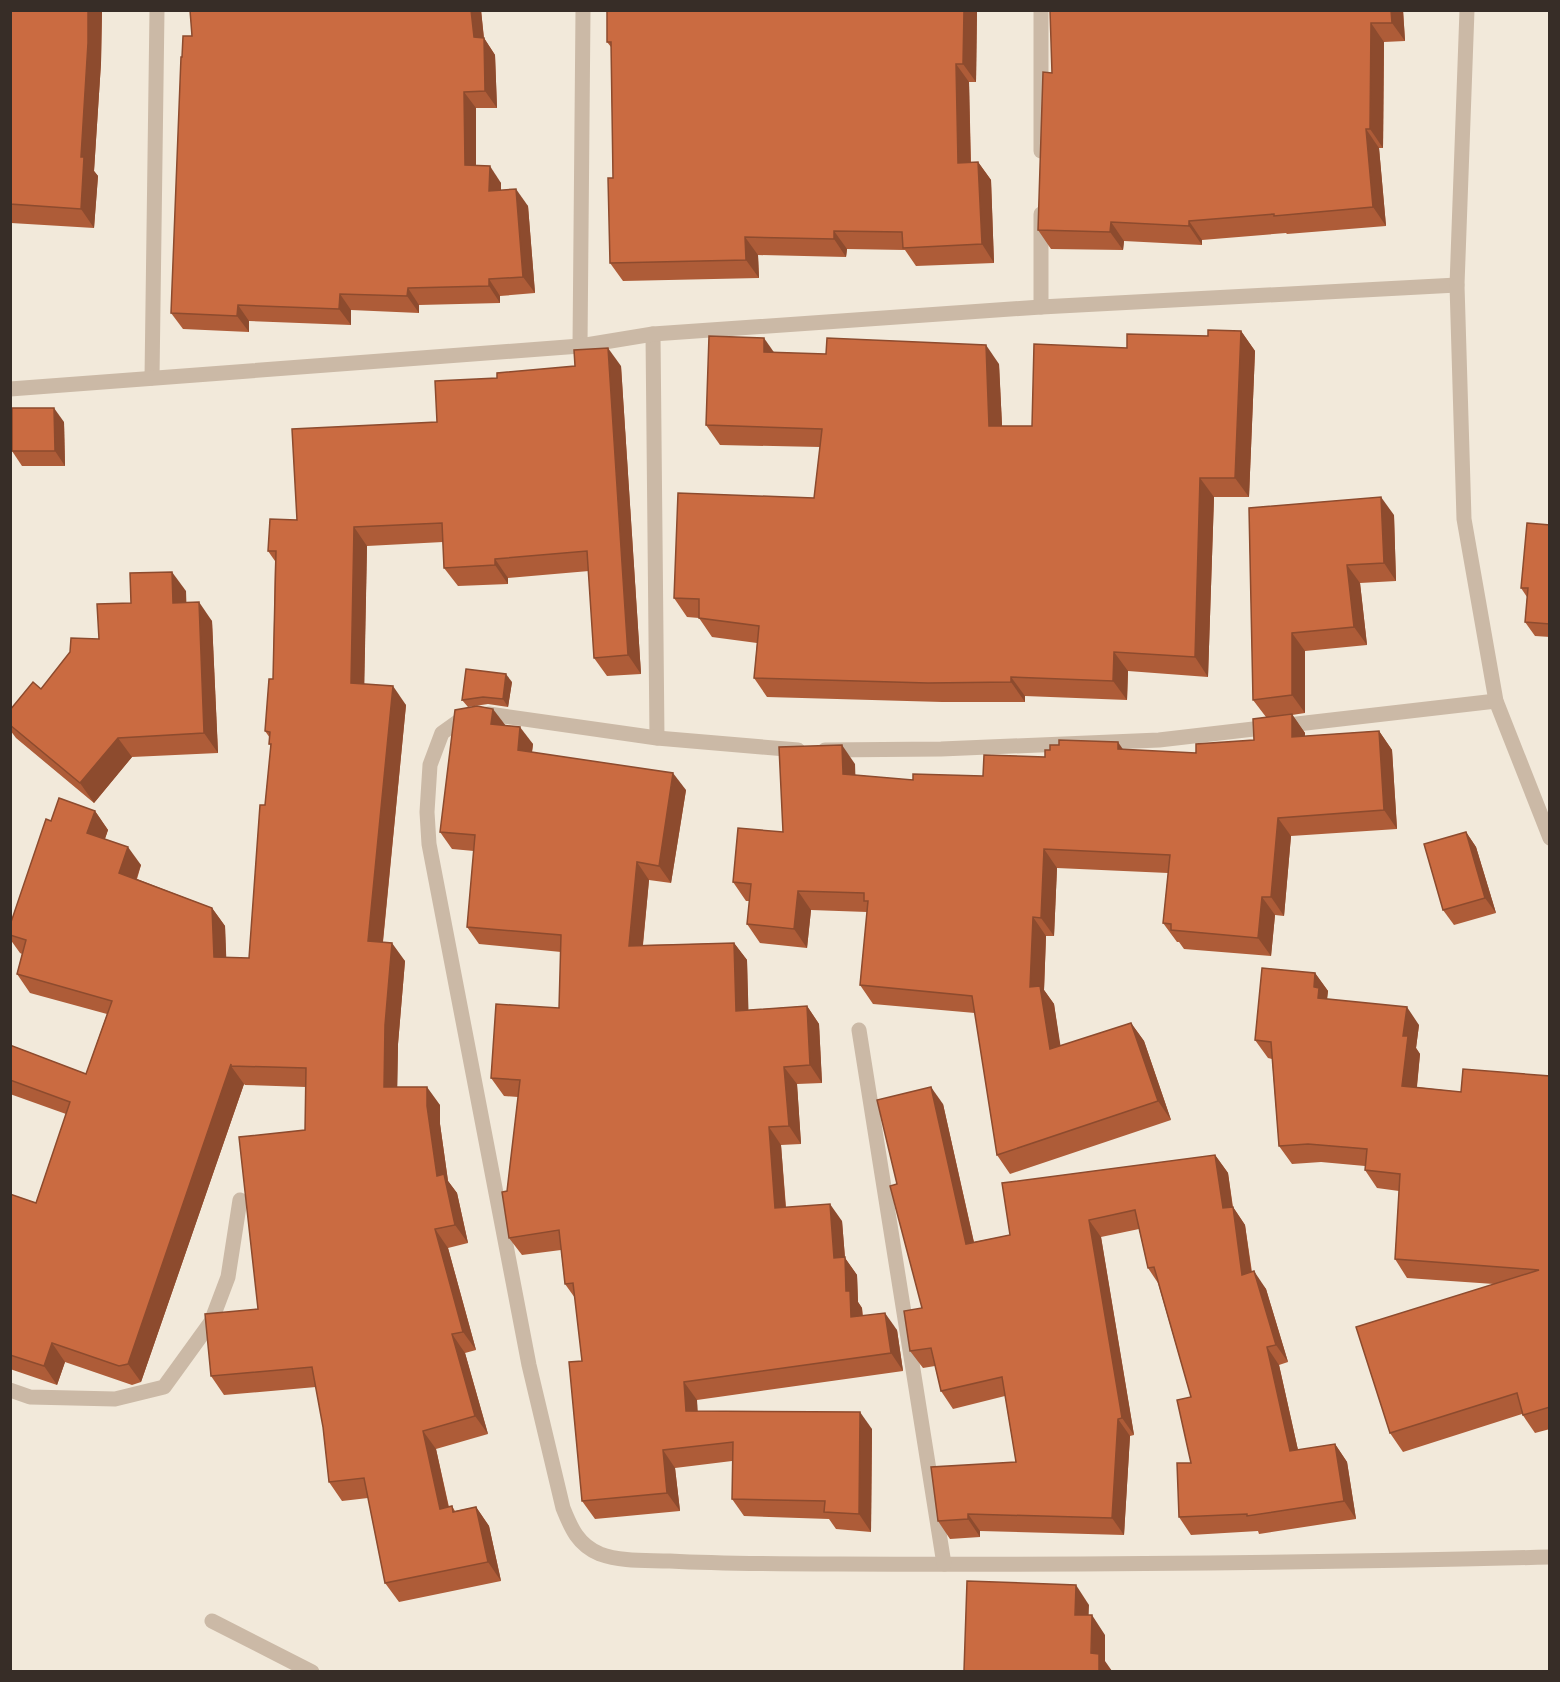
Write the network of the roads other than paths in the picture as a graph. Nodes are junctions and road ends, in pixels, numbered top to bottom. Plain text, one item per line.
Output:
1 (157, 10) edge
2 (583, 10) edge
3 (1041, 10) edge
4 (1467, 10) edge
5 (1041, 165) edge
6 (1041, 200) edge
7 (1457, 285) junction
8 (1041, 307) junction
9 (653, 334) junction
10 (580, 346) junction
11 (152, 378) junction
12 (10, 389) edge
13 (1496, 701) junction
14 (657, 738) junction
15 (1550, 838) edge
16 (859, 1030) dead end
17 (240, 1200) dead end
18 (10, 1390) edge
19 (1550, 1557) edge
20 (944, 1564) junction
21 (212, 1621) dead end
22 (312, 1671) edge

1 - 11 street
2 - 10 street
3 - 5 street
4 - 7 street
6 - 8 street
7 - 8 street
7 - 13 street
8 - 9 street
9 - 10 street
9 - 14 street
10 - 11 street
11 - 12 street
13 - 14 street
13 - 15 street
14 - 20 street
16 - 20 street
17 - 18 street
19 - 20 street
21 - 22 street

